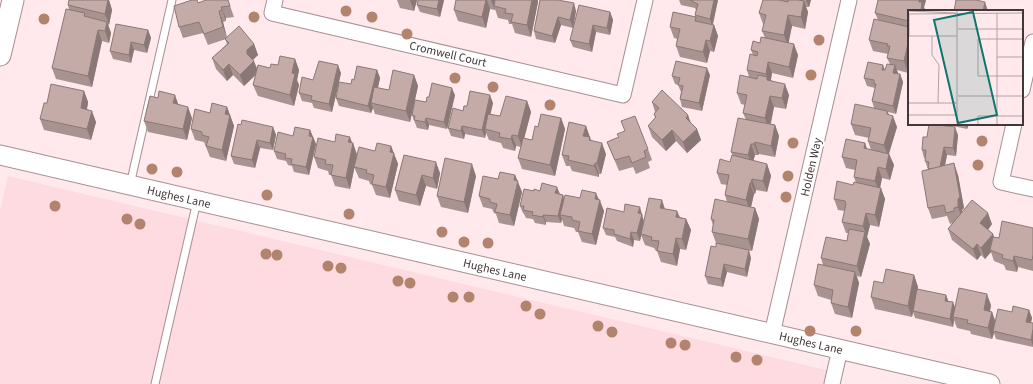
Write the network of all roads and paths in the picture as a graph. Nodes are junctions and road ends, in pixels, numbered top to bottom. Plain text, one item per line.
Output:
1 (13, 0) edge
2 (172, 0) edge
3 (645, 0) edge
4 (849, 0) edge
5 (273, 7) edge
6 (1033, 42) edge
7 (1, 48) edge
8 (1023, 86) edge
9 (1014, 125) edge
10 (0, 155) edge
11 (130, 185) junction
12 (1033, 189) edge
13 (197, 201) junction
14 (772, 334) junction
15 (840, 349) junction
16 (946, 379) edge
17 (155, 384) edge
18 (832, 384) edge
19 (990, 384) edge

1 - 7 main road
2 - 11 lane
3 - 5 street, Cromwell Court
4 - 14 street, Holden Way
6 - 8 street
9 - 12 street
10 - 11 street, Hughes Lane
11 - 13 street, Hughes Lane
13 - 14 street, Hughes Lane
13 - 17 lane
14 - 15 street, Hughes Lane
15 - 16 street, Hughes Lane
15 - 18 street
16 - 19 street, Hughes Lane

